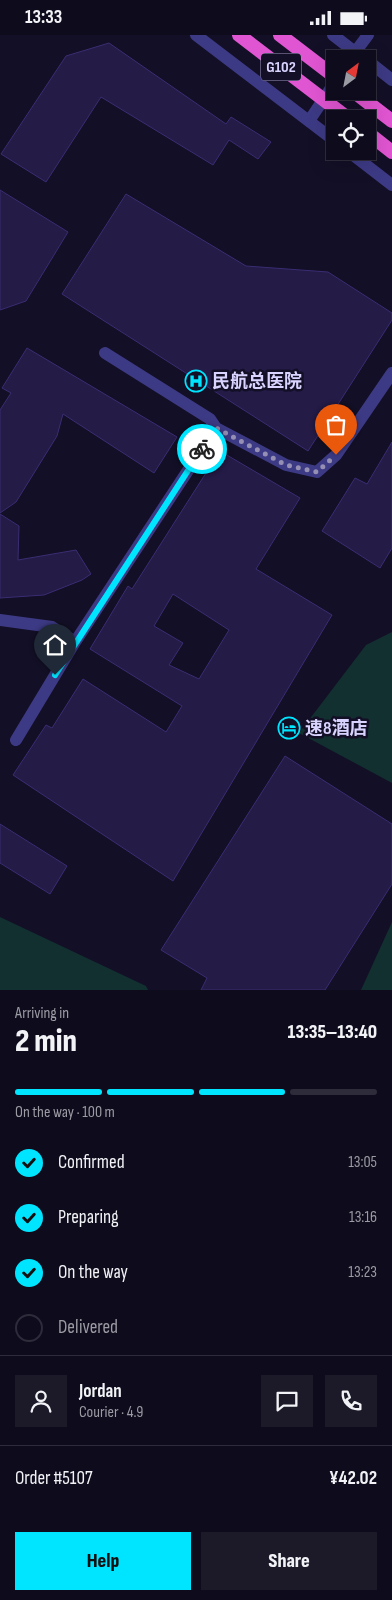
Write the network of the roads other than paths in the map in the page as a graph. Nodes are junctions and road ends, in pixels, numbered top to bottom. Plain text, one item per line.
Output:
1 (196, 35) edge
2 (239, 35) edge
3 (280, 35) edge
4 (333, 35) edge
5 (368, 35) edge
6 (350, 50) edge
7 (360, 50) edge
8 (376, 67) edge
9 (326, 70) edge
10 (392, 80) edge
11 (326, 97) edge
12 (324, 100) junction
13 (365, 100) edge
14 (337, 110) edge
15 (309, 121) junction
16 (392, 121) edge
17 (326, 134) edge
18 (376, 139) edge
19 (392, 152) edge
20 (360, 160) edge
21 (392, 185) edge
22 (104, 353) dead end
23 (392, 373) edge
24 (216, 428) junction
25 (0, 620) edge
26 (75, 642) junction
27 (16, 740) dead end

1 - 15 street
2 - 12 highway, G102
3 - 9 highway, G102
4 - 6 street
5 - 7 street
8 - 10 street
11 - 12 street
12 - 14 highway, G102
12 - 15 street
13 - 16 highway
15 - 17 street
18 - 19 highway
20 - 21 street
22 - 24 street
23 - 24 street
24 - 26 street
25 - 26 street
26 - 27 street

